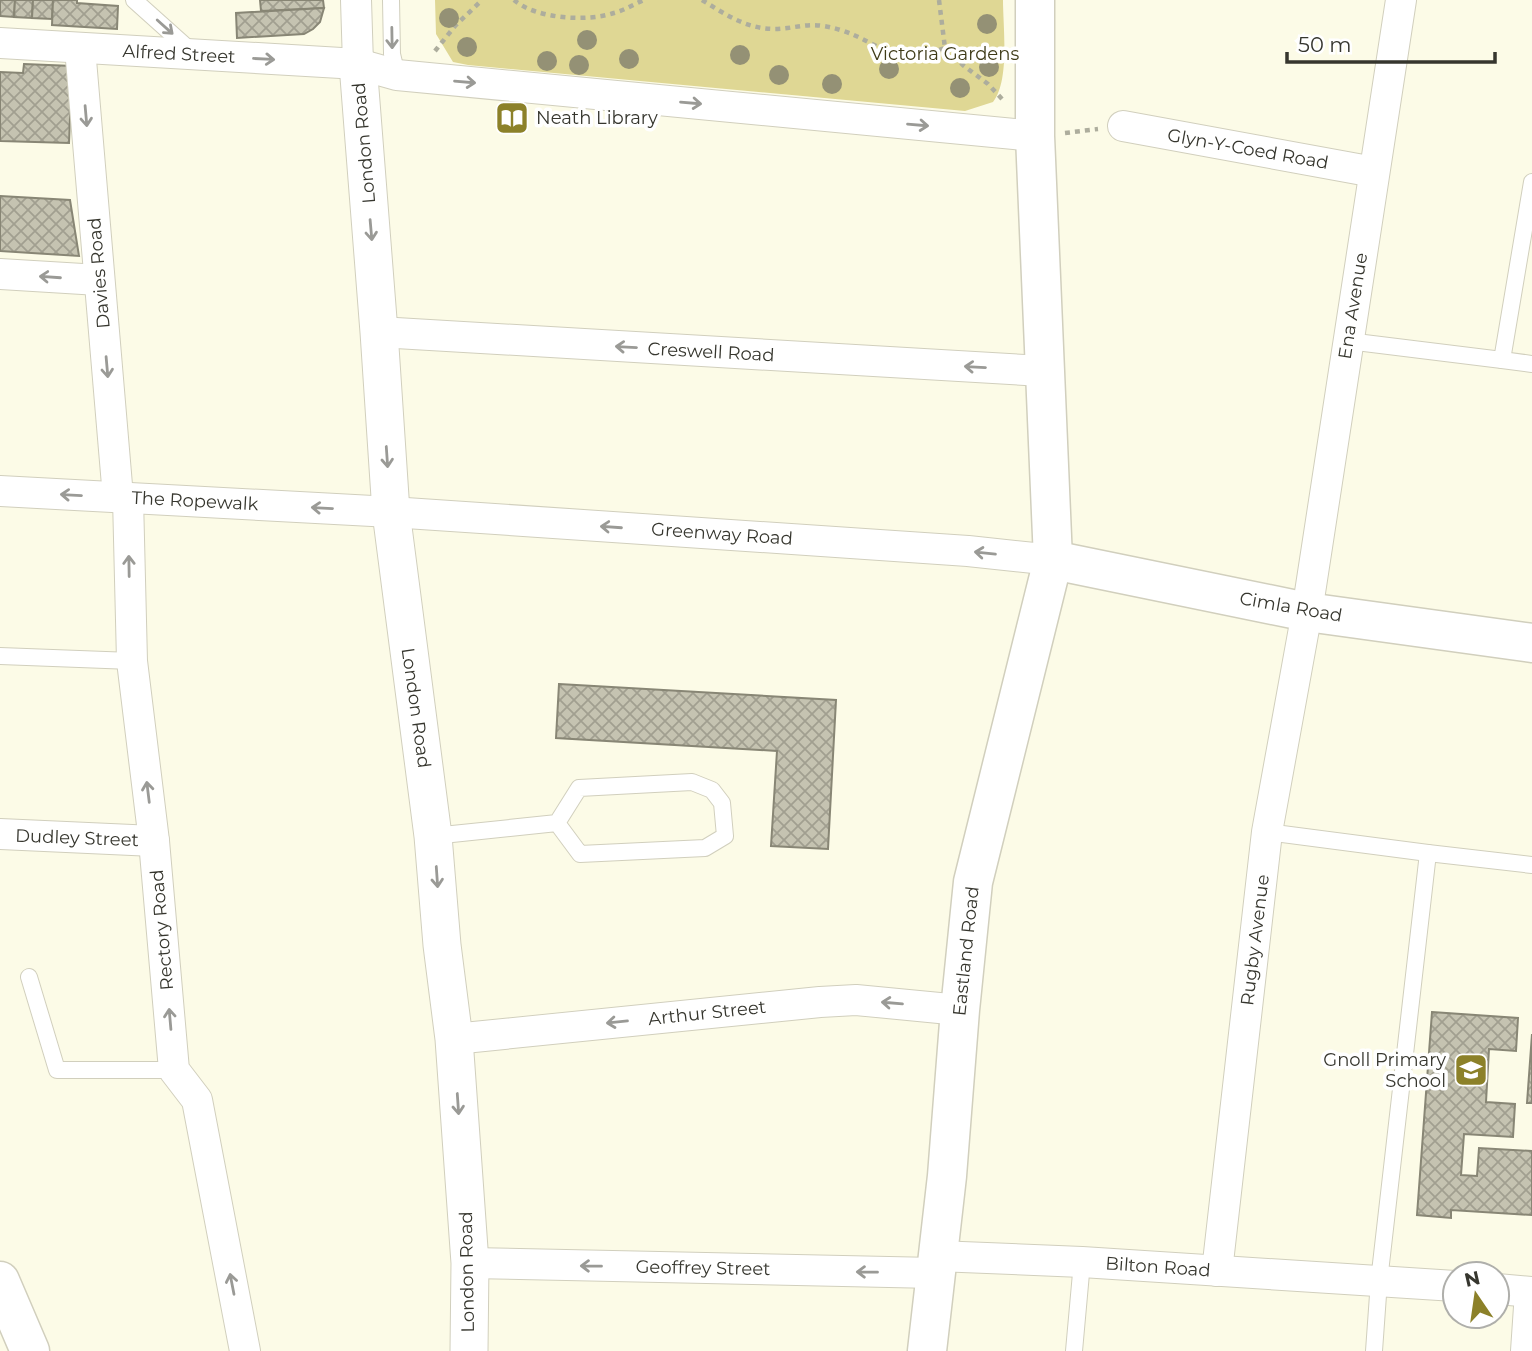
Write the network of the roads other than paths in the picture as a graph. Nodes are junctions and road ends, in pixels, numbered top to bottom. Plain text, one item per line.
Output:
1 (134, 0) edge
2 (356, 0) edge
3 (391, 0) edge
4 (1035, 0) edge
5 (1401, 0) edge
6 (0, 43) edge
7 (80, 48) junction
8 (195, 55) junction
9 (358, 64) junction
10 (411, 77) junction
11 (1123, 126) road end
12 (1035, 136) junction
13 (1374, 173) junction
14 (1532, 182) edge
15 (0, 274) edge
16 (99, 280) junction
17 (379, 332) junction
18 (1348, 341) junction
19 (1502, 360) junction
20 (1532, 364) edge
21 (1043, 371) junction
22 (0, 491) edge
23 (123, 498) junction
24 (391, 512) junction
25 (1053, 560) junction
26 (1307, 612) junction
27 (1532, 643) edge
28 (0, 656) edge
29 (132, 662) junction
30 (557, 823) junction
31 (1267, 832) junction
32 (0, 834) edge
33 (433, 836) junction
34 (154, 841) junction
35 (1428, 853) junction
36 (1532, 865) edge
37 (29, 977) dead end
38 (960, 1010) junction
39 (454, 1039) junction
40 (174, 1070) junction
41 (1082, 1262) junction
42 (470, 1263) junction
43 (936, 1265) junction
44 (1217, 1271) junction
45 (0, 1281) edge
46 (1379, 1281) junction
47 (1441, 1285) edge
48 (1511, 1290) edge
49 (1531, 1292) edge
50 (30, 1351) edge
51 (245, 1351) edge
52 (469, 1351) edge
53 (927, 1351) edge
54 (1074, 1351) edge
55 (1374, 1351) edge
56 (1525, 1351) edge

1 -> 8 lane
2 - 9 street
3 -> 10 lane
4 - 12 main road
5 - 13 street, Ena Avenue
6 - 7 street, Alfred Street
7 - 8 street, Alfred Street
7 -> 16 street, Davies Road
8 -> 9 street, Alfred Street
9 - 10 street
9 -> 17 street, London Road
10 -> 12 street
11 - 13 street, Glyn-Y-Coed Road
12 - 21 main road
13 - 18 street, Ena Avenue
14 - 19 lane
16 -> 15 street
16 -> 23 street, Davies Road
21 -> 17 street, Creswell Road
17 -> 24 street, London Road
18 - 19 lane
18 - 26 street, Ena Avenue
19 - 20 lane
21 - 25 main road
23 -> 22 street, The Ropewalk
24 -> 23 street, The Ropewalk
29 -> 23 street, Rectory Road
25 -> 24 street, Greenway Road
24 - 33 street, London Road
25 - 26 main road, Cimla Road
25 - 38 main road, Eastland Road
26 - 27 main road, Cimla Road
26 - 31 street, Rugby Avenue
28 - 29 lane
34 -> 29 street, Rectory Road
30 - 30 lane
30 - 33 lane
31 - 35 lane
31 - 44 street, Rugby Avenue
32 - 34 street, Dudley Street
33 -> 39 street, London Road
40 -> 34 street, Rectory Road
35 - 36 lane
35 - 46 lane
37 - 40 lane
38 -> 39 street, Arthur Street
38 - 43 main road, Eastland Road
39 -> 42 street, London Road
51 -> 40 street
41 - 43 street, Bilton Road
41 - 44 street, Bilton Road
41 - 54 lane
43 -> 42 street, Geoffrey Street
42 - 52 street, London Road
43 - 53 main road, Eastland Road
44 - 46 street, Bilton Road
45 - 50 main road
46 - 47 street, Bilton Road
46 - 55 lane
48 - 49 street
49 - 56 street

